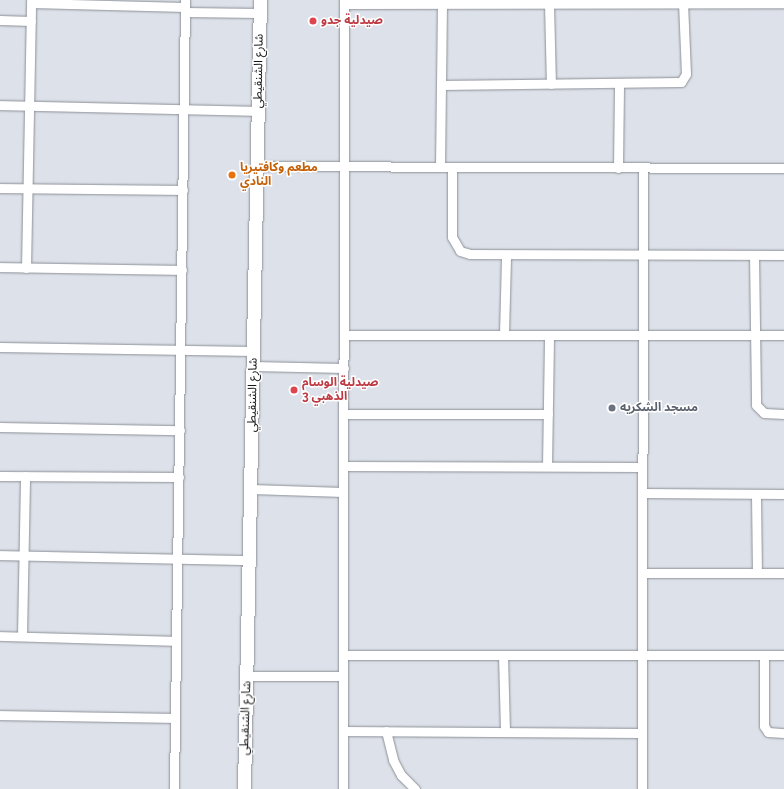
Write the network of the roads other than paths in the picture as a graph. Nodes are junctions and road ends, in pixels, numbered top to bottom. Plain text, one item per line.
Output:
1 (31, 1) edge
2 (622, 1) edge
3 (344, 2) edge
4 (442, 2) edge
5 (683, 3) junction
6 (784, 3) edge
7 (549, 4) junction
8 (185, 6) edge
9 (260, 6) edge
10 (0, 20) edge
11 (31, 21) junction
12 (551, 84) junction
13 (619, 84) junction
14 (441, 85) junction
15 (0, 105) edge
16 (29, 106) junction
17 (184, 109) junction
18 (258, 111) junction
19 (257, 166) junction
20 (344, 167) junction
21 (440, 167) junction
22 (452, 167) junction
23 (618, 168) junction
24 (643, 168) junction
25 (784, 168) edge
26 (0, 188) edge
27 (28, 188) junction
28 (183, 190) junction
29 (506, 255) junction
30 (643, 256) junction
31 (754, 256) junction
32 (784, 256) edge
33 (0, 267) edge
34 (26, 268) junction
35 (182, 270) junction
36 (504, 334) junction
37 (784, 334) edge
38 (549, 335) junction
39 (643, 335) junction
40 (755, 335) junction
41 (344, 336) junction
42 (0, 348) edge
43 (181, 350) junction
44 (254, 351) junction
45 (253, 366) junction
46 (344, 368) junction
47 (343, 414) junction
48 (548, 414) junction
49 (784, 414) edge
50 (0, 427) edge
51 (180, 430) junction
52 (344, 466) junction
53 (547, 466) junction
54 (642, 467) junction
55 (0, 476) edge
56 (24, 476) junction
57 (179, 477) junction
58 (251, 490) junction
59 (343, 492) junction
60 (642, 494) junction
61 (756, 494) junction
62 (784, 494) edge
63 (0, 555) edge
64 (23, 556) junction
65 (178, 558) junction
66 (250, 560) junction
67 (757, 572) junction
68 (642, 573) junction
69 (784, 573) edge
70 (0, 636) edge
71 (22, 636) junction
72 (176, 640) junction
73 (343, 655) junction
74 (503, 655) junction
75 (642, 655) junction
76 (764, 655) junction
77 (784, 655) edge
78 (248, 676) junction
79 (343, 676) junction
80 (0, 715) edge
81 (174, 718) junction
82 (343, 731) junction
83 (386, 731) junction
84 (505, 732) junction
85 (642, 733) junction
86 (784, 733) edge
87 (174, 789) edge
88 (244, 789) edge
89 (343, 789) edge
90 (415, 789) edge
91 (642, 789) edge

1 - 8 street
1 - 11 street
2 - 5 street
2 - 7 street
3 - 4 street
3 - 20 street
4 - 7 street
4 - 14 street
5 - 6 street
5 - 13 street
7 - 12 street
8 - 9 street
8 - 17 street
9 - 18 street, شارع الشنقيطي
10 - 11 street
11 - 16 street
12 - 13 street
12 - 14 street
13 - 23 street
14 - 21 street
15 - 16 street
16 - 17 street
16 - 27 street
17 - 18 street
17 - 28 street
18 - 19 street, شارع الشنقيطي
19 - 20 street
19 - 44 street, شارع الشنقيطي
20 - 21 street
20 - 41 street
21 - 22 street
22 - 23 street
22 - 29 street
23 - 24 street
24 - 25 street
24 - 30 street
26 - 27 street
27 - 28 street
27 - 34 street
28 - 35 street
29 - 30 street
29 - 36 street
30 - 31 street
30 - 39 street
31 - 32 street
31 - 40 street
33 - 34 street
34 - 35 street
35 - 43 street
36 - 38 street
36 - 41 street
37 - 40 street
38 - 39 street
38 - 48 street
39 - 40 street
39 - 54 street
40 - 49 street
41 - 46 street
42 - 43 street
43 - 44 street
43 - 51 street
44 - 45 street, شارع الشنقيطي
45 - 46 street
45 - 58 street, شارع الشنقيطي
46 - 47 street
47 - 48 street
47 - 52 street
48 - 53 street
50 - 51 street
51 - 57 street
52 - 53 street
52 - 59 street
53 - 54 street
54 - 60 street
55 - 56 street
56 - 57 street
56 - 64 street
57 - 65 street
58 - 59 street
58 - 66 street, شارع الشنقيطي
59 - 73 street
60 - 61 street
60 - 68 street
61 - 62 street
61 - 67 street
63 - 64 street
64 - 65 street
64 - 71 street
65 - 66 street
65 - 72 street
66 - 78 street, شارع الشنقيطي
67 - 68 street
67 - 69 street
68 - 75 street
70 - 71 street
71 - 72 street
72 - 81 street
73 - 74 street
73 - 79 street
74 - 75 street
74 - 84 street
75 - 76 street
75 - 85 street
76 - 77 street
76 - 86 street
78 - 79 street
78 - 88 street, شارع الشنقيطي
79 - 82 street
80 - 81 street
81 - 87 street
82 - 83 street
82 - 89 street
83 - 84 street
83 - 90 street
84 - 85 street
85 - 91 street

